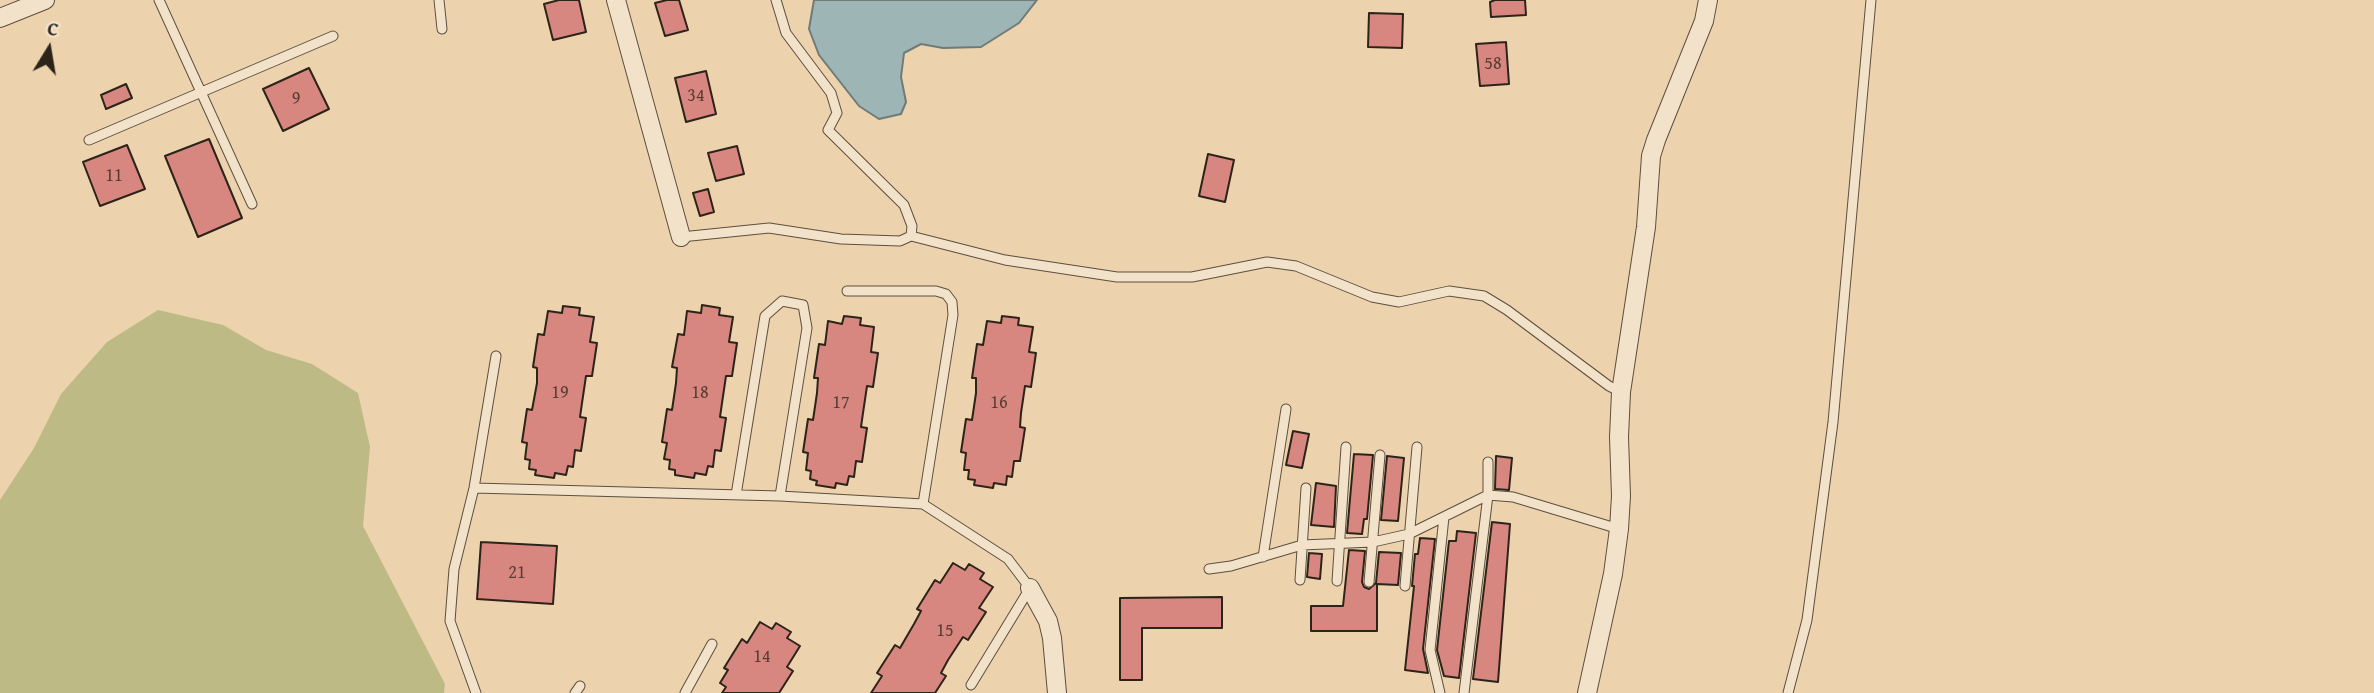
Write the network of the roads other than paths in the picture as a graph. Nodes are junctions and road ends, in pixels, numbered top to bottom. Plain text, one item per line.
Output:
1 (45, 0) edge
2 (159, 0) edge
3 (439, 0) edge
4 (616, 0) edge
5 (776, 0) edge
6 (1708, 0) edge
7 (1871, 0) edge
8 (0, 18) edge
9 (442, 29) dead end
10 (333, 36) dead end
11 (201, 92) junction
12 (89, 140) dead end
13 (252, 204) dead end
14 (911, 236) junction
15 (681, 237) joint
16 (847, 291) dead end
17 (496, 356) dead end
18 (1621, 392) junction
19 (1286, 410) dead end
20 (1346, 447) dead end
21 (1417, 447) dead end
22 (1380, 455) dead end
23 (1488, 462) dead end
24 (474, 488) junction
25 (1306, 488) dead end
26 (736, 495) junction
27 (1488, 495) junction
28 (779, 496) junction
29 (923, 504) junction
30 (1444, 517) junction
31 (1619, 529) junction
32 (1409, 534) junction
33 (1373, 542) junction
34 (1339, 544) junction
35 (1302, 545) junction
36 (1263, 557) junction
37 (1209, 569) dead end
38 (1300, 580) dead end
39 (1337, 581) dead end
40 (1369, 582) dead end
41 (1405, 586) dead end
42 (1030, 588) junction
43 (712, 643) dead end
44 (971, 685) dead end
45 (476, 693) edge
46 (685, 693) edge
47 (1056, 693) edge
48 (1440, 693) edge
49 (1464, 693) edge
50 (1587, 693) edge
51 (1788, 693) edge

1 - 8 street
2 - 11 lane
3 - 9 lane
4 - 15 street
5 - 14 lane
6 - 18 street
7 - 51 lane
10 - 11 lane
11 - 12 lane
11 - 13 lane
14 - 15 lane
14 - 18 lane
16 - 29 lane
17 - 24 lane
18 - 31 street
19 - 36 lane
20 - 34 lane
21 - 32 lane
22 - 33 lane
23 - 27 lane
24 - 26 lane
24 - 45 lane
25 - 35 lane
26 - 28 lane
26 - 28 lane
27 - 30 lane
27 - 31 lane
27 - 49 lane
28 - 29 lane
29 - 42 lane
30 - 32 lane
30 - 48 lane
31 - 50 street
32 - 33 lane
32 - 41 lane
33 - 34 lane
33 - 40 lane
34 - 35 lane
34 - 39 lane
35 - 36 lane
35 - 38 lane
36 - 37 lane
42 - 44 lane
42 - 47 street
43 - 46 lane

